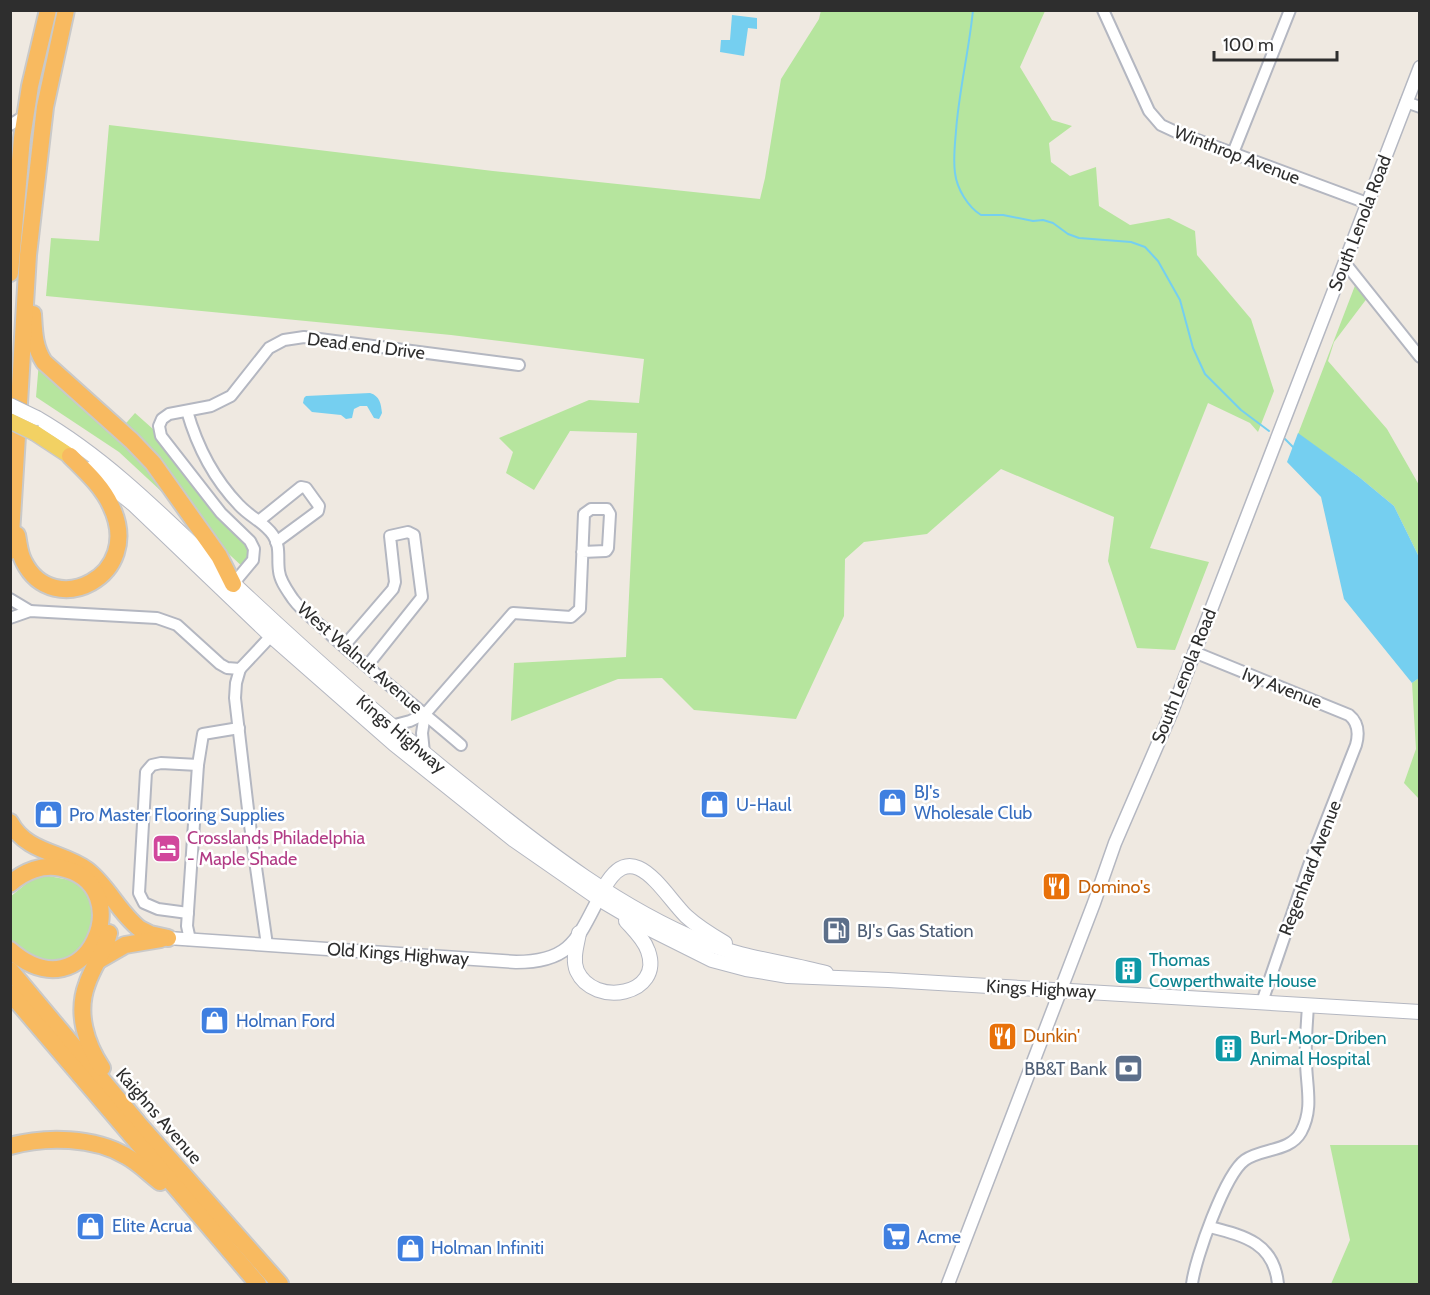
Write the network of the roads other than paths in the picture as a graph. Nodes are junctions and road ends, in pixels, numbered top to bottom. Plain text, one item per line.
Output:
1 (48, 10) edge
2 (1103, 10) edge
3 (1116, 10) edge
4 (1290, 10) edge
5 (67, 15) edge
6 (1110, 25) junction
7 (1419, 67) edge
8 (1406, 102) junction
9 (1419, 107) edge
10 (26, 115) junction
11 (10, 125) edge
12 (1233, 153) junction
13 (19, 166) junction
14 (1367, 202) junction
15 (10, 203) edge
16 (32, 227) junction
17 (1345, 263) junction
18 (10, 273) edge
19 (1419, 357) edge
20 (519, 365) dead end
21 (10, 405) edge
22 (187, 411) junction
23 (10, 421) edge
24 (70, 456) junction
25 (13, 496) junction
26 (260, 520) junction
27 (276, 542) junction
28 (10, 550) edge
29 (582, 552) dead end
30 (233, 584) junction
31 (10, 599) edge
32 (30, 611) junction
33 (10, 618) edge
34 (271, 636) junction
35 (344, 646) junction
36 (1194, 652) junction
37 (367, 666) junction
38 (240, 669) junction
39 (425, 714) junction
40 (391, 726) junction
41 (239, 729) junction
42 (1358, 734) joint
43 (461, 745) dead end
44 (424, 753) junction
45 (198, 765) junction
46 (10, 822) edge
47 (10, 884) edge
48 (104, 887) junction
49 (601, 894) junction
50 (616, 910) junction
51 (188, 913) junction
52 (579, 933) junction
53 (168, 938) junction
54 (190, 940) junction
55 (267, 945) junction
56 (10, 950) edge
57 (744, 956) junction
58 (99, 961) junction
59 (10, 970) edge
60 (843, 978) junction
61 (1060, 990) junction
62 (10, 993) edge
63 (1262, 1002) junction
64 (1308, 1005) junction
65 (1419, 1012) edge
66 (130, 1112) junction
67 (10, 1146) edge
68 (179, 1192) junction
69 (1210, 1227) junction
70 (258, 1284) edge
71 (280, 1284) edge
72 (948, 1284) edge
73 (1192, 1284) edge
74 (1278, 1284) edge

1 - 10 highway
2 - 6 street, Winthrop Avenue
3 - 6 street
4 - 12 street
5 - 16 highway
6 - 12 street, Winthrop Avenue
7 - 8 street, South Lenola Road
8 - 9 street
8 - 14 street, South Lenola Road
10 - 11 street
10 - 13 highway
12 - 14 street, Winthrop Avenue
13 - 15 highway
13 - 18 highway
14 - 17 street, South Lenola Road
16 - 25 highway
16 - 30 highway
17 - 19 street
17 - 36 street, South Lenola Road
20 - 22 street, Dead end Drive
21 - 30 main road, Kings Highway, bridge
22 - 26 street
22 - 30 street, Dead end Drive
23 - 24 main road, Kings Highway, bridge
24 - 25 highway
24 - 34 main road, Kings Highway
25 - 28 highway
26 - 27 street
26 - 27 street
27 - 35 street, West Walnut Avenue
29 - 39 street
30 - 40 main road, Kings Highway
31 - 32 street
32 - 33 street
32 - 38 street
34 - 38 street
34 - 49 main road, Kings Highway
35 - 37 street, West Walnut Avenue
35 - 37 street
36 - 42 street, Ivy Avenue
36 - 61 street, South Lenola Road
37 - 39 street, West Walnut Avenue
38 - 41 street
39 - 40 street
39 - 43 street, West Walnut Avenue
39 - 44 street
40 - 44 main road, Kings Highway
41 - 45 street
41 - 55 street
42 - 63 street, Regenhard Avenue
44 - 49 main road, Kings Highway
45 - 51 street
45 - 51 street
46 - 48 highway
47 - 56 highway
48 - 53 highway
48 - 58 highway
49 - 50 main road, Kings Highway
49 - 52 street, Old Kings Highway
49 - 57 main road, Kings Highway
49 - 57 main road
50 - 52 main road
50 - 60 main road, Kings Highway
51 - 54 street
52 - 55 street, Old Kings Highway
53 - 54 street, Old Kings Highway
53 - 58 highway
54 - 55 street, Old Kings Highway
57 - 60 main road, Kings Highway
58 - 66 highway
59 - 66 highway, Kaighns Avenue
60 - 61 main road, Kings Highway
61 - 63 main road, Kings Highway
61 - 72 street, South Lenola Road
62 - 68 highway, Kaighns Avenue
63 - 64 main road, Kings Highway
64 - 65 main road, Kings Highway
64 - 69 street
66 - 71 highway, Kaighns Avenue
67 - 68 highway
68 - 70 highway, Kaighns Avenue
69 - 73 street
69 - 74 street

